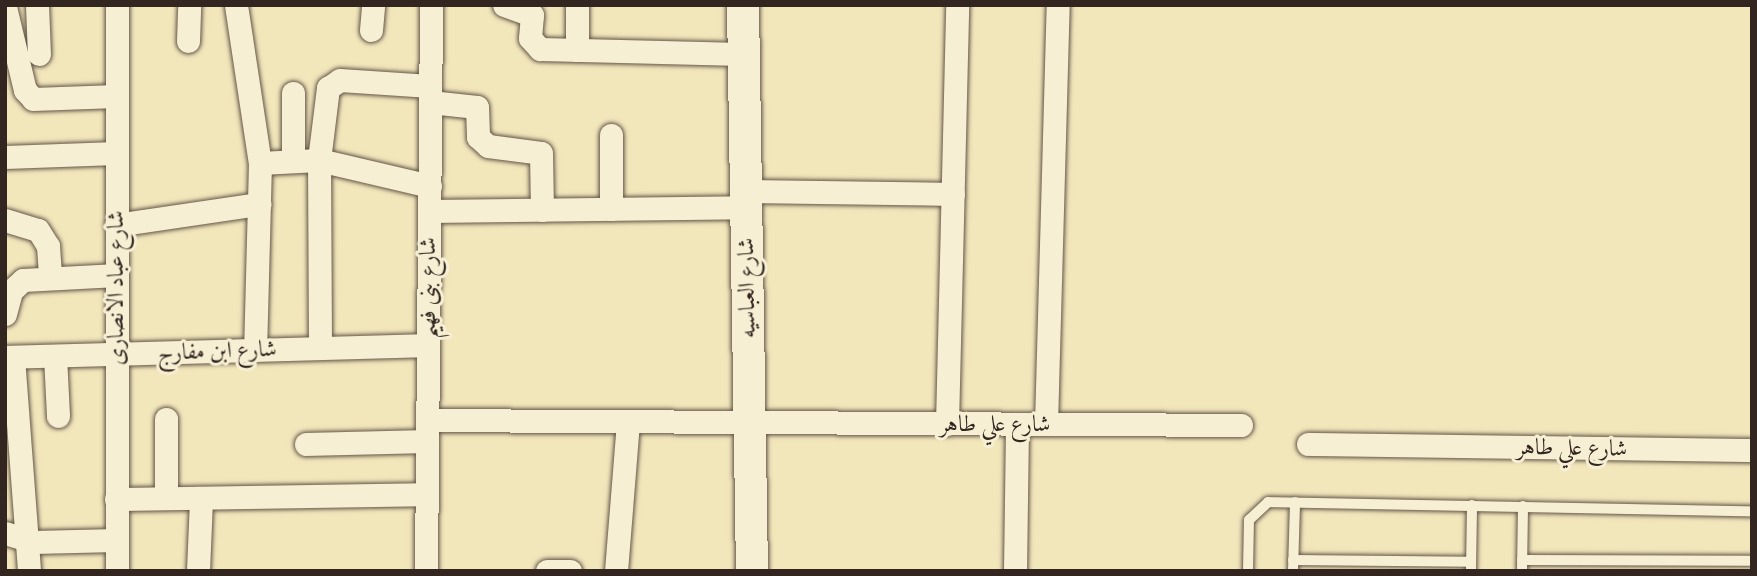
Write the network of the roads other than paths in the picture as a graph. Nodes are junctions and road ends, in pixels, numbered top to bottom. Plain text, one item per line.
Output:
1 (37, 5) edge
2 (117, 5) edge
3 (189, 5) edge
4 (236, 5) edge
5 (373, 5) edge
6 (431, 5) edge
7 (504, 5) edge
8 (577, 5) edge
9 (743, 5) edge
10 (957, 5) edge
11 (1058, 5) edge
12 (5, 7) edge
13 (371, 30) dead end
14 (188, 41) dead end
15 (577, 50) junction
16 (39, 54) dead end
17 (742, 54) junction
18 (293, 93) dead end
19 (430, 94) junction
20 (116, 96) junction
21 (611, 135) dead end
22 (116, 153) junction
23 (5, 157) edge
24 (293, 160) junction
25 (319, 160) junction
26 (260, 163) junction
27 (430, 186) junction
28 (953, 194) junction
29 (746, 199) junction
30 (259, 204) junction
31 (611, 209) junction
32 (542, 210) junction
33 (429, 211) junction
34 (5, 220) edge
35 (116, 225) junction
36 (50, 275) junction
37 (117, 275) junction
38 (5, 314) edge
39 (428, 345) junction
40 (320, 348) junction
41 (255, 350) junction
42 (117, 354) junction
43 (55, 356) junction
44 (9, 357) edge
45 (58, 416) dead end
46 (166, 419) dead end
47 (628, 422) junction
48 (750, 423) junction
49 (947, 424) junction
50 (1017, 424) junction
51 (1046, 424) junction
52 (1241, 425) dead end
53 (427, 431) junction
54 (306, 443) dead end
55 (1308, 444) dead end
56 (1752, 450) edge
57 (427, 494) junction
58 (166, 498) junction
59 (201, 498) junction
60 (116, 499) junction
61 (1295, 502) junction
62 (1472, 505) junction
63 (1523, 506) junction
64 (1752, 511) edge
65 (5, 533) edge
66 (116, 540) junction
67 (29, 541) junction
68 (1752, 561) edge
69 (1293, 565) edge
70 (1522, 565) edge
71 (1471, 566) edge
72 (124, 570) edge
73 (29, 571) edge
74 (198, 571) edge
75 (426, 571) edge
76 (547, 571) edge
77 (569, 571) edge
78 (616, 571) edge
79 (752, 571) edge
80 (1015, 571) edge
81 (1248, 571) edge

1 - 16 street
2 - 20 street, شارع عباد الانصارى
3 - 14 street
4 - 26 street
5 - 13 street
6 - 19 street, شارع بنى فهيم
7 - 15 street
8 - 15 street
9 - 17 main road, شارع العباسيه
10 - 28 street
11 - 51 street
12 - 20 street
15 - 17 street
17 - 29 main road, شارع العباسيه
18 - 24 street
19 - 25 street
19 - 27 street, شارع بنى فهيم
19 - 32 street
20 - 22 street, شارع عباد الانصارى
21 - 31 street
22 - 23 street
22 - 35 street, شارع عباد الانصارى
24 - 25 street
24 - 26 street
25 - 27 street
25 - 40 street
26 - 30 street
27 - 33 street, شارع بنى فهيم
28 - 29 street
28 - 49 street
29 - 31 street
29 - 48 main road, شارع العباسيه
30 - 35 street
30 - 41 street
31 - 32 street
32 - 33 street
33 - 39 street, شارع بنى فهيم
34 - 36 street
35 - 37 street, شارع عباد الانصارى
36 - 37 street
36 - 38 street
37 - 42 street, شارع عباد الانصارى
39 - 40 street, شارع ابن مفارج
39 - 53 street, شارع بنى فهيم
40 - 41 street, شارع ابن مفارج
41 - 42 street, شارع ابن مفارج
42 - 43 street, شارع ابن مفارج
42 - 60 street, شارع عباد الانصارى
43 - 44 street, شارع ابن مفارج
43 - 45 street
44 - 67 street
46 - 58 street
47 - 48 street, شارع علي طاهر
47 - 53 street, شارع علي طاهر
47 - 78 street
48 - 49 street, شارع علي طاهر
48 - 79 main road, شارع العباسيه
49 - 50 street, شارع علي طاهر
50 - 51 street, شارع علي طاهر
50 - 80 street
51 - 52 street, شارع علي طاهر
53 - 54 street, شارع علي طاهر
53 - 57 street, شارع بنى فهيم
55 - 56 street, شارع علي طاهر
57 - 59 street
57 - 75 street, شارع بنى فهيم
58 - 59 street
58 - 60 street
59 - 74 street
60 - 66 street, شارع عباد الانصارى
61 - 62 lane
61 - 69 lane
61 - 81 lane
62 - 63 lane
62 - 71 lane
63 - 64 lane
63 - 70 lane
65 - 67 street
66 - 67 street
66 - 72 street, شارع عباد الانصارى
67 - 73 street
68 - 70 lane
69 - 71 lane
76 - 77 street

